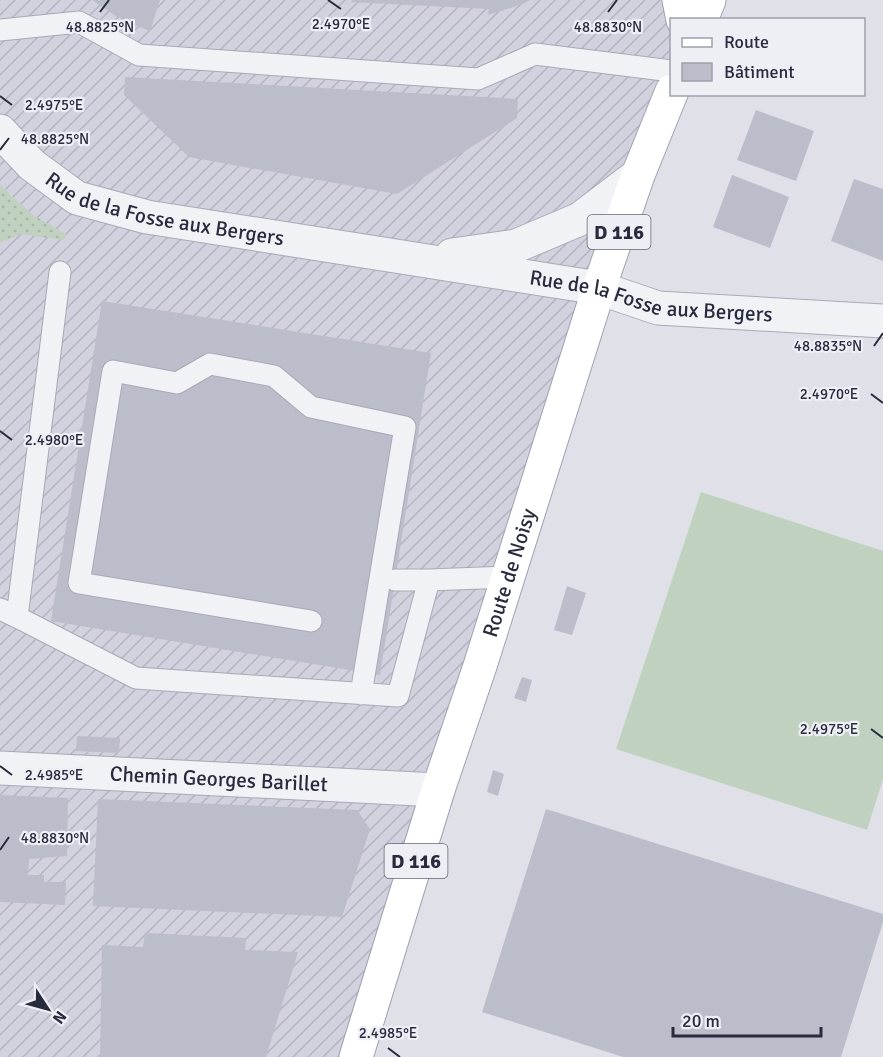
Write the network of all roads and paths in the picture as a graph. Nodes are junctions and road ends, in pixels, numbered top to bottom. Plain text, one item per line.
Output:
1 (679, 0) edge
2 (709, 0) edge
3 (683, 18) edge
4 (702, 18) edge
5 (0, 30) edge
6 (670, 71) edge
7 (670, 96) edge
8 (0, 131) edge
9 (639, 175) junction
10 (420, 260) junction
11 (60, 272) dead end
12 (599, 288) junction
13 (883, 321) edge
14 (508, 577) junction
15 (395, 580) dead end
16 (429, 580) junction
17 (8, 613) edge
18 (311, 621) dead end
19 (361, 694) junction
20 (0, 768) edge
21 (438, 790) junction
22 (356, 1057) edge

1 - 3 main road
2 - 4 main road
5 - 6 lane
7 - 9 main road, Route de Noisy / D 116
8 - 10 street, Rue de la Fosse aux Bergers
9 - 10 street, Rue de la Fosse aux Bergers
9 - 12 main road, Route de Noisy / D 116
10 - 12 street, Rue de la Fosse aux Bergers
11 - 17 lane
12 - 13 street, Rue de la Fosse aux Bergers
12 - 14 main road, Route de Noisy / D 116
14 - 16 lane
14 - 21 main road, Route de Noisy / D 116
15 - 16 lane
16 - 19 lane
17 - 19 lane
18 - 19 lane
20 - 21 street, Chemin Georges Barillet
21 - 22 main road, Route de Noisy / D 116

